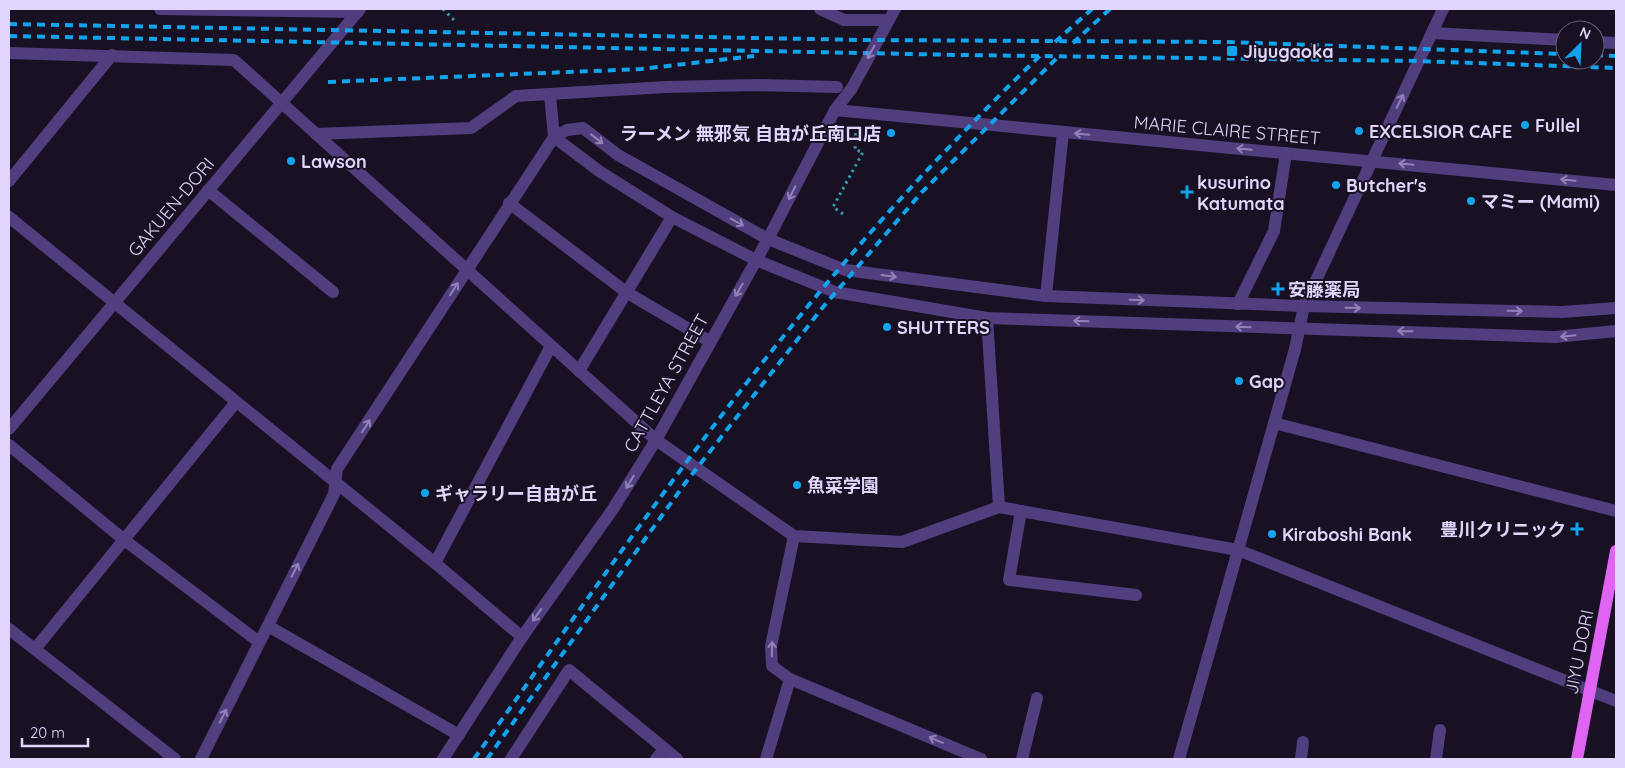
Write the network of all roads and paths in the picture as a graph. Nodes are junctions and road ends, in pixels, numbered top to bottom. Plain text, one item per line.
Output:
1 (160, 9) edge
2 (187, 9) edge
3 (443, 9) edge
4 (820, 9) edge
5 (894, 9) edge
6 (1443, 9) edge
7 (356, 13) edge
8 (454, 20) dead end
9 (888, 20) junction
10 (1432, 33) junction
11 (1555, 39) edge
12 (9, 53) edge
13 (112, 55) junction
14 (838, 87) dead end
15 (550, 95) junction
16 (282, 103) junction
17 (835, 110) junction
18 (856, 112) junction
19 (1063, 132) junction
20 (316, 134) junction
21 (554, 137) junction
22 (1286, 154) junction
23 (1371, 161) junction
24 (9, 180) edge
25 (1616, 185) edge
26 (208, 190) junction
27 (509, 203) junction
28 (843, 214) dead end
29 (9, 217) edge
30 (672, 217) junction
31 (768, 239) junction
32 (756, 260) junction
33 (466, 270) junction
34 (333, 292) dead end
35 (626, 292) junction
36 (1046, 296) junction
37 (114, 302) junction
38 (1238, 304) junction
39 (1304, 306) junction
40 (1616, 308) edge
41 (987, 318) junction
42 (1299, 329) junction
43 (1616, 331) edge
44 (709, 341) junction
45 (551, 346) junction
46 (579, 371) junction
47 (236, 402) junction
48 (1274, 422) junction
49 (9, 429) edge
50 (656, 440) junction
51 (9, 445) edge
52 (336, 483) junction
53 (999, 507) junction
54 (1021, 511) junction
55 (1616, 511) edge
56 (794, 536) junction
57 (123, 539) junction
58 (1238, 550) junction
59 (1616, 551) edge
60 (434, 563) junction
61 (1615, 570) edge
62 (1136, 595) dead end
63 (268, 626) junction
64 (9, 630) edge
65 (522, 637) junction
66 (259, 642) junction
67 (35, 649) junction
68 (790, 679) junction
69 (1590, 691) junction
70 (1037, 698) dead end
71 (1616, 701) edge
72 (1440, 730) dead end
73 (459, 735) junction
74 (1303, 742) dead end
75 (660, 754) edge
76 (175, 759) edge
77 (201, 759) edge
78 (443, 759) edge
79 (511, 759) edge
80 (676, 759) edge
81 (766, 759) edge
82 (981, 759) edge
83 (1022, 759) edge
84 (1179, 759) edge
85 (1301, 759) edge
86 (1436, 759) edge
87 (1577, 759) edge

1 - 2 street
2 - 7 street
3 - 8 path
4 - 9 street
5 - 9 street, CATTLEYA STREET
6 - 10 street
7 - 16 street, GAKUEN-DORI
9 -> 17 street, CATTLEYA STREET
10 - 11 street
23 -> 10 street
12 - 13 street
13 - 16 street
13 - 24 street
14 - 15 street
15 - 20 street
15 - 21 street
16 - 20 street
16 - 26 street, GAKUEN-DORI
17 - 18 street, MARIE CLAIRE STREET
17 -> 31 street, CATTLEYA STREET
18 - 19 street, MARIE CLAIRE STREET
18 - 28 path
22 -> 19 street, MARIE CLAIRE STREET
19 - 36 street
20 - 33 street
21 - 27 street
21 - 30 street
21 -> 31 street
22 - 23 street, MARIE CLAIRE STREET
22 - 38 street
25 -> 23 street, MARIE CLAIRE STREET
23 - 39 street
26 - 34 street
26 - 37 street, GAKUEN-DORI
27 - 33 street
27 - 35 street
29 - 37 street
30 - 32 street
30 - 35 street
31 - 32 street, CATTLEYA STREET
31 -> 36 street
32 - 41 street
32 -> 44 street, CATTLEYA STREET
33 - 45 street
52 -> 33 street
35 - 44 street
35 - 46 street
36 -> 38 street
37 - 47 street
37 - 49 street, GAKUEN-DORI
38 - 39 street
39 -> 40 street
39 - 42 street
42 -> 41 street
41 - 53 street
43 -> 42 street
42 - 48 street
44 - 50 street, CATTLEYA STREET
45 - 46 street
45 - 60 street
46 - 50 street
47 - 52 street
47 - 57 street
48 - 55 street
48 - 58 street
50 - 56 street
50 -> 65 street, CATTLEYA STREET
51 - 57 street
52 - 60 street
63 -> 52 street
53 - 54 street
53 - 56 street
54 - 58 street
54 - 62 street
68 -> 56 street
57 - 66 street
57 - 67 street
58 - 69 street
58 - 84 street
59 - 61 main road, JIYU DORI
60 - 65 street
61 - 69 main road, JIYU DORI
63 - 66 street
63 - 73 street
64 - 67 street
65 - 73 street, CATTLEYA STREET
77 -> 66 street
67 - 76 street
68 - 81 street
82 -> 68 street
69 - 71 street
69 - 87 main road, JIYU DORI
70 - 83 street
72 - 86 street
73 - 78 street, CATTLEYA STREET
74 - 85 street
75 - 79 street
75 - 80 street

